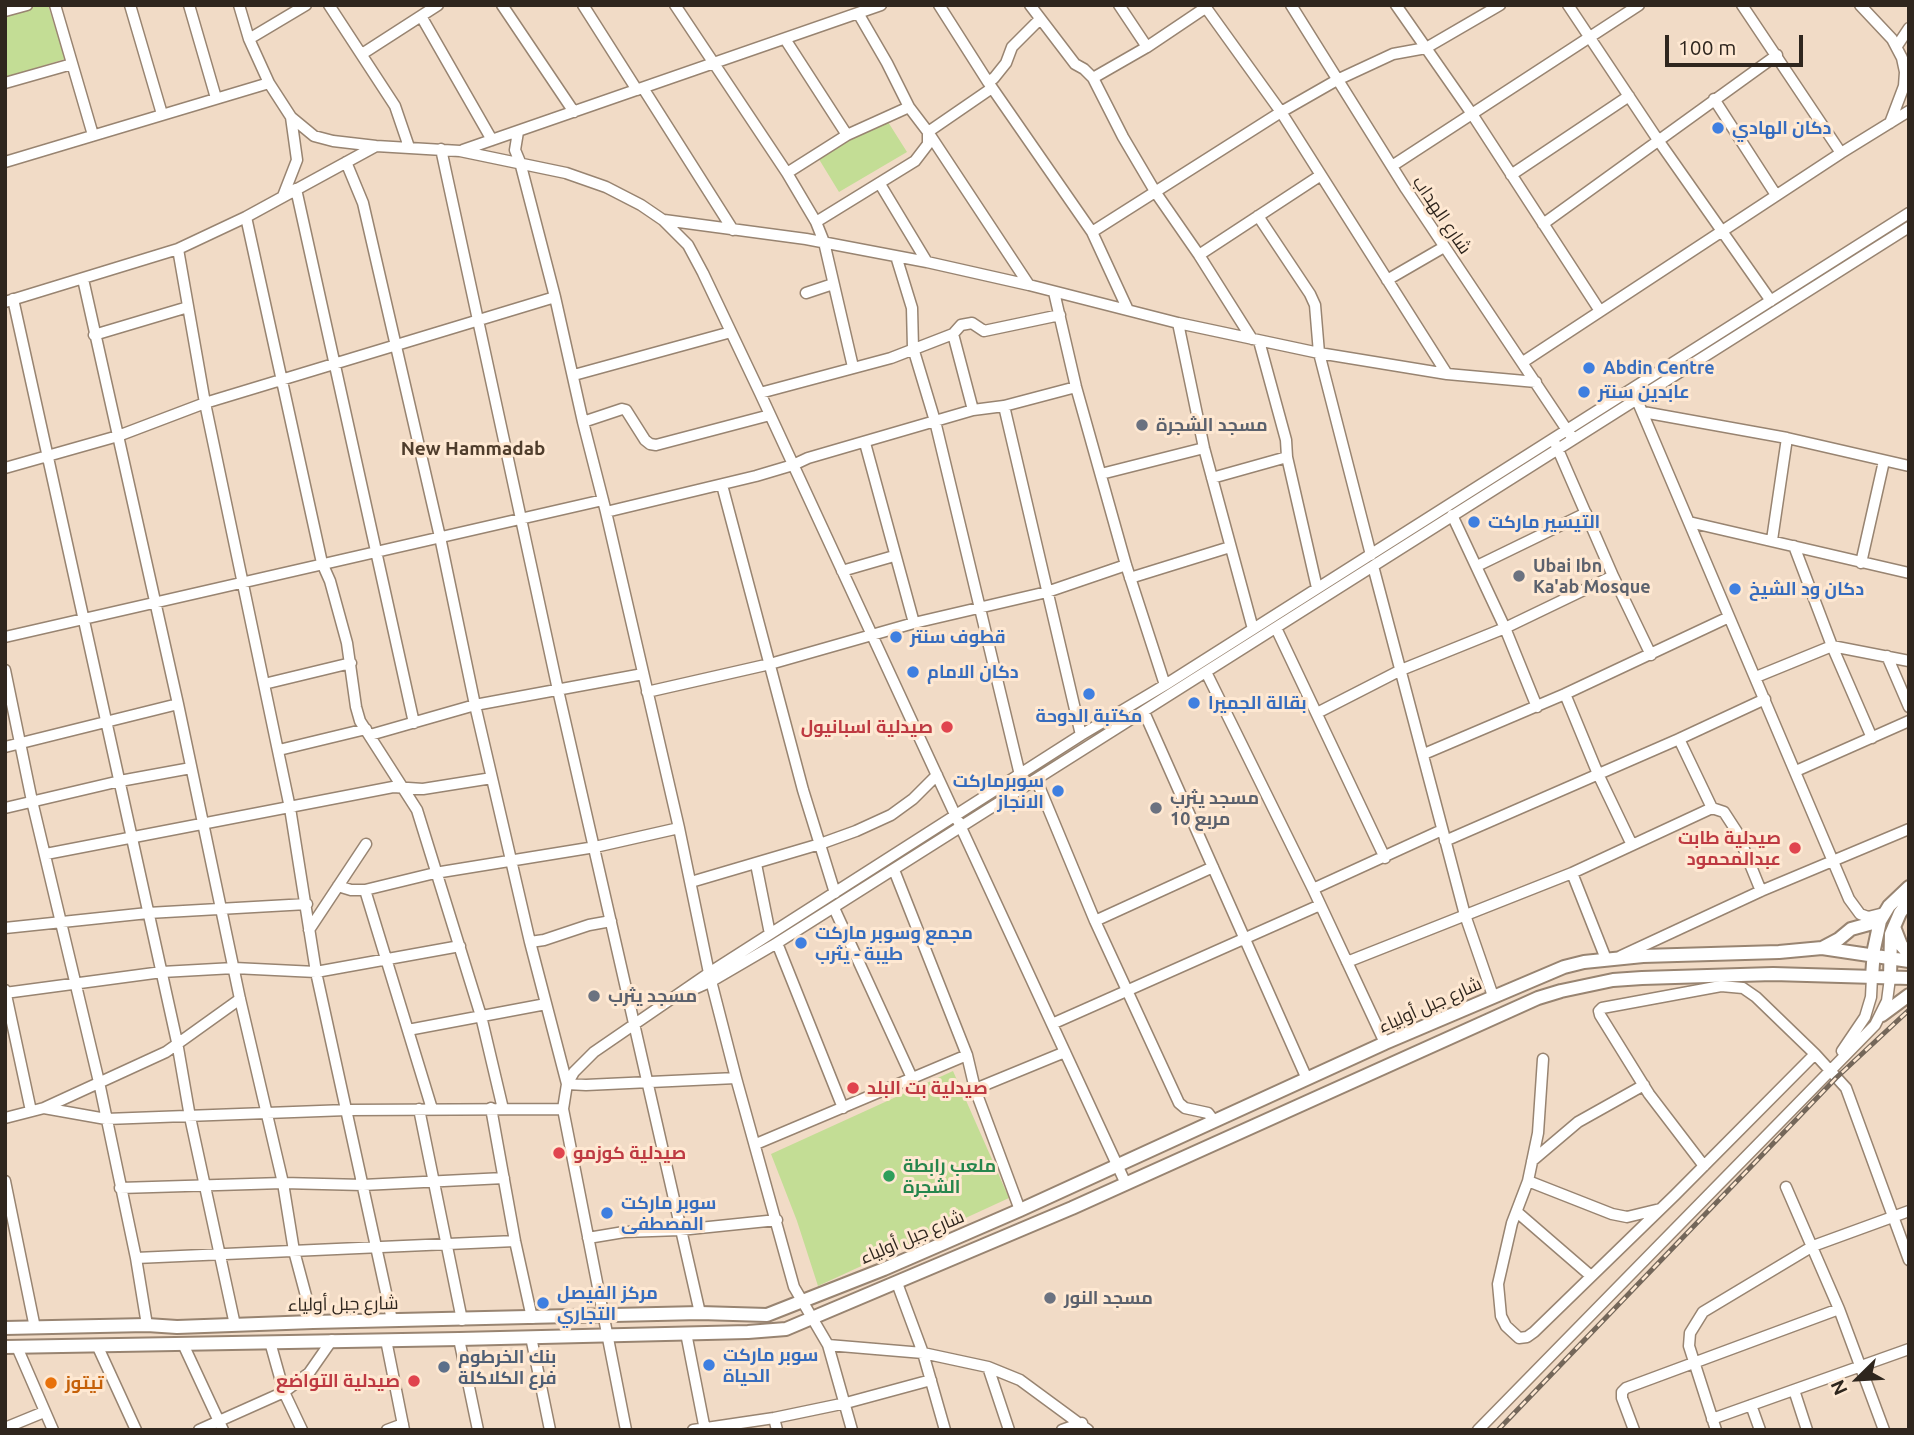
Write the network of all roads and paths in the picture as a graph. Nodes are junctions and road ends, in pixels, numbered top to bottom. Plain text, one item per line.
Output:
1 (27, 5) edge
2 (55, 5) edge
3 (130, 5) edge
4 (189, 5) edge
5 (239, 5) edge
6 (306, 5) edge
7 (329, 5) edge
8 (438, 5) edge
9 (502, 5) edge
10 (583, 5) edge
11 (675, 5) edge
12 (840, 5) edge
13 (881, 5) edge
14 (939, 5) edge
15 (1030, 5) edge
16 (1119, 5) edge
17 (1291, 5) edge
18 (1396, 5) edge
19 (1500, 5) edge
20 (1568, 5) edge
21 (1639, 5) edge
22 (1742, 5) edge
23 (1860, 5) edge
24 (1204, 6) edge
25 (1483, 10) edge
26 (5, 11) edge
27 (858, 13) junction
28 (421, 16) junction
29 (845, 17) junction
30 (1040, 19) junction
31 (1909, 28) edge
32 (1590, 37) junction
33 (249, 39) junction
34 (785, 40) junction
35 (1897, 46) junction
36 (1147, 47) junction
37 (1426, 48) junction
38 (362, 54) junction
39 (1777, 55) junction
40 (72, 64) junction
41 (713, 64) junction
42 (1093, 78) junction
43 (1337, 80) junction
44 (5, 83) edge
45 (269, 83) junction
46 (990, 85) junction
47 (640, 89) junction
48 (1629, 96) junction
49 (216, 98) junction
50 (1714, 99) junction
51 (909, 107) junction
52 (1909, 111) edge
53 (574, 112) junction
54 (1281, 112) junction
55 (162, 114) junction
56 (1472, 114) junction
57 (291, 117) junction
58 (1890, 122) junction
59 (518, 132) junction
60 (928, 132) junction
61 (93, 135) junction
62 (847, 135) junction
63 (1658, 139) junction
64 (492, 140) junction
65 (376, 146) junction
66 (409, 147) junction
67 (441, 149) junction
68 (460, 151) junction
69 (1841, 153) junction
70 (5, 162) edge
71 (346, 162) junction
72 (520, 162) junction
73 (1392, 166) junction
74 (787, 173) junction
75 (1321, 175) junction
76 (1511, 175) junction
77 (880, 184) junction
78 (296, 189) junction
79 (1156, 193) junction
80 (1776, 195) junction
81 (283, 196) junction
82 (1909, 213) edge
83 (1258, 216) junction
84 (246, 217) junction
85 (663, 220) junction
86 (816, 222) junction
87 (1543, 224) junction
88 (1909, 227) edge
89 (733, 230) junction
90 (1721, 231) junction
91 (1092, 232) junction
92 (824, 242) junction
93 (1444, 247) junction
94 (178, 249) junction
95 (1199, 255) junction
96 (896, 256) junction
97 (927, 262) junction
98 (83, 279) junction
99 (1387, 280) junction
100 (833, 284) junction
101 (1029, 285) junction
102 (1054, 292) junction
103 (806, 293) dead end
104 (555, 297) junction
105 (9, 301) edge
106 (1771, 301) junction
107 (188, 307) junction
108 (1128, 310) junction
109 (1600, 310) junction
110 (1060, 315) junction
111 (477, 320) junction
112 (1178, 323) junction
113 (731, 332) junction
114 (953, 334) junction
115 (94, 335) junction
116 (1256, 340) junction
117 (396, 345) junction
118 (913, 348) junction
119 (1319, 353) junction
120 (1523, 362) junction
121 (335, 364) junction
122 (853, 368) junction
123 (1447, 374) junction
124 (574, 375) junction
125 (280, 381) junction
126 (1536, 382) junction
127 (1076, 387) junction
128 (760, 393) junction
129 (1635, 394) junction
130 (205, 403) junction
131 (1004, 406) junction
132 (973, 410) junction
133 (1643, 412) junction
134 (770, 415) junction
135 (935, 421) junction
136 (583, 422) junction
137 (1571, 435) junction
138 (118, 436) junction
139 (1787, 438) junction
140 (865, 443) junction
141 (1556, 444) junction
142 (1204, 448) junction
143 (48, 456) junction
144 (1287, 457) junction
145 (1884, 461) junction
146 (793, 465) junction
147 (1909, 466) edge
148 (5, 468) edge
149 (1101, 474) junction
150 (1212, 478) junction
151 (722, 485) junction
152 (603, 500) junction
153 (606, 512) junction
154 (1586, 513) junction
155 (1452, 515) junction
156 (520, 519) junction
157 (1689, 522) junction
158 (440, 537) junction
159 (1772, 540) junction
160 (1230, 547) junction
161 (1794, 547) junction
162 (376, 551) junction
163 (894, 556) junction
164 (1372, 560) junction
165 (322, 564) junction
166 (1861, 564) junction
167 (1126, 565) junction
168 (1477, 566) junction
169 (842, 571) junction
170 (1909, 573) edge
171 (1614, 576) junction
172 (1130, 578) junction
173 (243, 581) junction
174 (1317, 588) junction
175 (1048, 592) junction
176 (155, 601) junction
177 (979, 609) junction
178 (1729, 617) junction
179 (83, 618) junction
180 (914, 623) junction
181 (1276, 628) junction
182 (1505, 628) junction
183 (1253, 629) junction
184 (871, 635) junction
185 (5, 637) edge
186 (1832, 646) junction
187 (1651, 655) junction
188 (1887, 656) junction
189 (1909, 661) edge
190 (351, 663) junction
191 (770, 664) junction
192 (5, 670) edge
193 (1401, 670) junction
194 (1206, 672) junction
195 (643, 674) junction
196 (1756, 677) junction
197 (264, 684) junction
198 (1165, 685) junction
199 (558, 690) junction
200 (647, 692) junction
201 (1565, 694) junction
202 (1765, 699) junction
203 (178, 704) junction
204 (475, 705) junction
205 (1537, 707) junction
206 (1909, 707) edge
207 (1143, 712) junction
208 (1317, 713) junction
209 (107, 720) junction
210 (1909, 721) edge
211 (414, 723) junction
212 (368, 732) junction
213 (1081, 736) junction
214 (1872, 738) junction
215 (1679, 739) junction
216 (20, 744) junction
217 (5, 747) edge
218 (279, 750) junction
219 (1424, 754) junction
220 (191, 768) junction
221 (1796, 771) junction
222 (1598, 774) junction
223 (937, 775) junction
224 (1020, 775) junction
225 (492, 778) junction
226 (1036, 779) junction
227 (120, 781) junction
228 (404, 787) junction
229 (32, 801) junction
230 (5, 808) edge
231 (290, 808) junction
232 (1712, 808) junction
233 (957, 816) junction
234 (204, 823) junction
235 (962, 826) junction
236 (679, 828) junction
237 (1909, 830) edge
238 (1444, 835) junction
239 (132, 838) junction
240 (366, 844) dead end
241 (820, 844) junction
242 (1632, 845) junction
243 (595, 847) junction
244 (46, 854) junction
245 (1385, 858) junction
246 (512, 860) junction
247 (1832, 863) junction
248 (756, 864) junction
249 (1213, 867) junction
250 (894, 870) junction
251 (435, 873) junction
252 (1572, 873) junction
253 (691, 881) junction
254 (338, 886) junction
255 (1909, 887) edge
256 (1313, 888) junction
257 (365, 890) junction
258 (1761, 891) junction
259 (835, 894) junction
260 (1909, 901) edge
261 (307, 904) junction
262 (1321, 905) junction
263 (834, 908) junction
264 (222, 909) junction
265 (148, 914) junction
266 (1465, 915) junction
267 (1882, 917) junction
268 (611, 921) junction
269 (1096, 921) junction
270 (61, 923) junction
271 (1894, 924) junction
272 (5, 928) edge
273 (309, 931) junction
274 (1244, 937) junction
275 (774, 939) junction
276 (530, 942) junction
277 (460, 946) junction
278 (1822, 948) junction
279 (1873, 954) junction
280 (1909, 954) edge
281 (1891, 956) junction
282 (387, 960) junction
283 (1609, 960) junction
284 (1909, 961) edge
285 (1347, 962) junction
286 (233, 968) junction
287 (162, 972) junction
288 (316, 972) junction
289 (711, 977) junction
290 (1872, 977) junction
291 (1889, 978) junction
292 (1909, 978) edge
293 (75, 983) junction
294 (1127, 990) junction
295 (5, 992) edge
296 (1909, 995) edge
297 (1493, 996) junction
298 (240, 999) junction
299 (546, 1004) junction
300 (1882, 1015) junction
301 (481, 1016) junction
302 (1052, 1024) junction
303 (634, 1026) junction
304 (408, 1030) junction
305 (177, 1042) junction
306 (1385, 1044) junction
307 (1065, 1052) junction
308 (1815, 1054) junction
309 (967, 1055) junction
310 (1544, 1059) dead end
311 (1831, 1068) junction
312 (736, 1078) junction
313 (912, 1078) junction
314 (1307, 1079) junction
315 (99, 1082) junction
316 (648, 1082) junction
317 (567, 1084) junction
318 (1644, 1085) junction
319 (975, 1089) junction
320 (44, 1108) junction
321 (491, 1108) junction
322 (503, 1108) junction
323 (843, 1108) junction
324 (419, 1109) junction
325 (432, 1109) junction
326 (564, 1109) junction
327 (31, 1111) junction
328 (347, 1111) junction
329 (267, 1115) junction
330 (190, 1117) junction
331 (5, 1118) edge
332 (106, 1119) junction
333 (1214, 1121) junction
334 (756, 1144) junction
335 (1532, 1162) junction
336 (1118, 1164) junction
337 (1704, 1166) junction
338 (504, 1178) junction
339 (5, 1181) edge
340 (1528, 1181) junction
341 (283, 1183) junction
342 (433, 1183) junction
343 (204, 1184) junction
344 (1126, 1184) junction
345 (363, 1185) junction
346 (1786, 1187) dead end
347 (120, 1188) junction
348 (1661, 1209) junction
349 (1020, 1210) junction
350 (1909, 1211) edge
351 (1517, 1212) junction
352 (1894, 1216) junction
353 (777, 1220) junction
354 (680, 1230) junction
355 (589, 1238) junction
356 (515, 1241) junction
357 (447, 1245) junction
358 (1813, 1246) junction
359 (378, 1248) junction
360 (293, 1251) junction
361 (219, 1254) junction
362 (136, 1258) junction
363 (1909, 1261) edge
364 (1591, 1276) junction
365 (897, 1283) junction
366 (801, 1302) junction
367 (1839, 1309) junction
368 (700, 1313) junction
369 (603, 1315) junction
370 (532, 1318) junction
371 (814, 1318) junction
372 (392, 1320) junction
373 (462, 1320) junction
374 (313, 1322) junction
375 (147, 1325) junction
376 (235, 1325) junction
377 (5, 1328) edge
378 (35, 1328) junction
379 (686, 1333) junction
380 (607, 1335) junction
381 (531, 1337) junction
382 (459, 1339) junction
383 (332, 1340) junction
384 (386, 1340) junction
385 (270, 1342) junction
386 (183, 1344) junction
387 (97, 1345) junction
388 (828, 1345) junction
389 (11, 1347) edge
390 (1909, 1349) edge
391 (923, 1353) junction
392 (1694, 1364) junction
393 (1861, 1365) junction
394 (988, 1367) junction
395 (930, 1380) junction
396 (1794, 1390) junction
397 (284, 1392) junction
398 (846, 1403) junction
399 (1751, 1405) junction
400 (44, 1412) junction
401 (774, 1418) junction
402 (1712, 1419) junction
403 (221, 1425) edge
404 (403, 1427) edge
405 (1085, 1427) edge
406 (5, 1428) edge
407 (701, 1429) edge
408 (53, 1430) edge
409 (136, 1430) edge
410 (199, 1430) edge
411 (302, 1430) edge
412 (387, 1430) edge
413 (478, 1430) edge
414 (550, 1430) edge
415 (626, 1430) edge
416 (777, 1430) edge
417 (852, 1430) edge
418 (945, 1430) edge
419 (1009, 1430) edge
420 (1062, 1430) edge
421 (1478, 1430) edge
422 (1634, 1430) edge
423 (1716, 1430) edge
424 (1760, 1430) edge
425 (1807, 1430) edge
426 (1884, 1430) edge

1 - 26 street
2 - 40 street
3 - 55 street
4 - 49 street
5 - 33 street
6 - 33 street
7 - 38 street
8 - 28 street
9 - 53 street
10 - 47 street
11 - 41 street
12 - 29 street
13 - 27 street
14 - 46 street
15 - 30 street
16 - 36 street
17 - 43 street, شارع الهداب
18 - 37 street
19 - 25 street
20 - 32 street
21 - 32 street
22 - 39 street
23 - 35 street
24 - 36 street
24 - 54 street
25 - 37 street
27 - 29 street
27 - 51 street
28 - 38 street
28 - 64 street
29 - 34 street
30 - 42 street
30 - 46 street
31 - 35 street
32 - 48 street
32 - 56 street
33 - 45 street
34 - 41 street
34 - 62 street
35 - 58 street
36 - 42 street
37 - 43 street
37 - 56 street
38 - 66 street
39 - 50 street
39 - 69 street
40 - 44 street
40 - 61 street
41 - 47 street
41 - 74 street
42 - 79 street
43 - 54 street
43 - 73 street, شارع الهداب
45 - 49 street
45 - 57 street
46 - 60 street
46 - 91 street
47 - 53 street
47 - 89 street
48 - 63 street
48 - 76 street
49 - 55 street
50 - 63 street
50 - 80 street
51 - 60 street
51 - 62 street
52 - 58 street
53 - 59 street
54 - 75 street
54 - 79 street
55 - 61 street
56 - 73 street
56 - 76 street
57 - 65 street
57 - 81 street
58 - 69 street
59 - 64 street
59 - 72 street
60 - 77 street
60 - 101 street
61 - 70 street
62 - 74 street
63 - 87 street
63 - 90 street
64 - 68 street
65 - 66 street
65 - 71 street
66 - 67 street
67 - 68 street
67 - 111 street
68 - 72 street
69 - 80 street
71 - 78 street
71 - 117 street
72 - 85 street
72 - 104 street
73 - 93 street, شارع الهداب
74 - 86 street
75 - 83 street
75 - 99 street
76 - 87 street
77 - 86 street
77 - 97 street
78 - 81 street
78 - 121 street
79 - 91 street
79 - 95 street
80 - 90 street
81 - 84 street
82 - 106 street
83 - 95 street
83 - 119 street
84 - 94 street
84 - 125 street
85 - 89 street
85 - 113 street
86 - 92 street
87 - 109 street
88 - 129 street
89 - 92 street
90 - 106 street
90 - 109 street
91 - 108 street
92 - 96 street
92 - 100 street
93 - 99 street
93 - 120 street, شارع الهداب
94 - 98 street
94 - 107 street
95 - 116 street
96 - 97 street
96 - 118 street
97 - 101 street
98 - 105 street
98 - 115 street
99 - 123 street
100 - 103 street
100 - 122 street
101 - 102 street
102 - 108 street
102 - 110 street
104 - 111 street
104 - 124 street
105 - 143 street
106 - 129 street
107 - 115 street
107 - 130 street
108 - 112 street
109 - 120 street
110 - 114 street
110 - 127 street
111 - 117 street
111 - 156 street
112 - 116 street
112 - 142 street
113 - 124 street
113 - 128 street
114 - 118 street
114 - 132 street
115 - 138 street
116 - 119 street
116 - 144 street
117 - 121 street
117 - 158 street
118 - 122 street
118 - 135 street
119 - 123 street
119 - 164 street
120 - 126 street, شارع الهداب
121 - 125 street
121 - 162 street
122 - 128 street
123 - 126 street
124 - 136 street
125 - 130 street
125 - 165 street
126 - 137 street, شارع الهداب
127 - 131 street
127 - 149 street
128 - 134 street
129 - 133 street
129 - 137 street
130 - 138 street
130 - 173 street
131 - 132 street
131 - 175 street
132 - 135 street
133 - 139 street
133 - 157 street
134 - 136 street
134 - 146 street
135 - 140 street
135 - 177 street
136 - 152 street
137 - 141 street
138 - 143 street
138 - 176 street
139 - 145 street
139 - 159 street
140 - 146 street
140 - 163 street
141 - 154 street
141 - 155 street
141 - 164 street
142 - 149 street
142 - 150 street
143 - 148 street
143 - 179 street
144 - 150 street
144 - 174 street
145 - 147 street
145 - 166 street
146 - 151 street
146 - 169 street
149 - 167 street
150 - 160 street
151 - 153 street
151 - 191 street
152 - 153 street
152 - 156 street
153 - 195 street
154 - 168 street
154 - 171 street
155 - 164 street
155 - 168 street
156 - 158 street
156 - 199 street
157 - 159 street
157 - 178 street
158 - 162 street
158 - 204 street
159 - 161 street
160 - 172 street
160 - 183 street
161 - 166 street
161 - 186 street
162 - 165 street
162 - 211 street
163 - 169 street
163 - 180 street
164 - 174 street
164 - 181 street
164 - 193 street
165 - 173 street
165 - 190 street
166 - 170 street
167 - 172 street
167 - 175 street
168 - 182 street
169 - 184 street
171 - 182 street
171 - 187 street
172 - 198 street
173 - 176 street
173 - 197 street
174 - 183 street
175 - 177 street
175 - 213 street
176 - 179 street
176 - 203 street
177 - 180 street
177 - 224 street
178 - 187 street
178 - 196 street
179 - 185 street
179 - 209 street
180 - 184 street
181 - 194 street
181 - 208 street
182 - 193 street
182 - 205 street
183 - 198 street
184 - 191 street
184 - 223 street
186 - 188 street
186 - 196 street
186 - 214 street
187 - 201 street
188 - 189 street
188 - 206 street
190 - 197 street
190 - 212 street
191 - 200 street
191 - 241 street
192 - 216 street
193 - 208 street
193 - 219 street
194 - 207 street
194 - 256 street
195 - 199 street
195 - 200 street
196 - 202 street
197 - 218 street
198 - 213 street
199 - 204 street
199 - 243 street
200 - 236 street
201 - 205 street
201 - 222 street
202 - 215 street
202 - 221 street
203 - 209 street
203 - 220 street
204 - 211 street
204 - 225 street
205 - 219 street
207 - 226 street
207 - 249 street
208 - 245 street
209 - 216 street
209 - 227 street
210 - 214 street
211 - 212 street
212 - 218 street
212 - 228 street
213 - 224 street
214 - 221 street
215 - 222 street
215 - 232 street
216 - 217 street
216 - 229 street
218 - 231 street
219 - 238 street
220 - 227 street
220 - 234 street
221 - 247 street
222 - 238 street
222 - 242 street
223 - 233 street
223 - 241 street
224 - 233 street
225 - 228 street
225 - 246 street
226 - 235 street
226 - 269 street
227 - 229 street
227 - 239 street
228 - 231 street
228 - 251 street
229 - 230 street
229 - 244 street
231 - 234 street
231 - 261 street
232 - 242 street
232 - 258 street
233 - 235 street
233 - 259 street
234 - 239 street
234 - 264 street
235 - 250 street
235 - 302 street
236 - 243 street
236 - 253 street
237 - 247 street
238 - 245 street
238 - 266 street
239 - 244 street
239 - 265 street
240 - 254 street
241 - 248 street
241 - 259 street
242 - 252 street
243 - 246 street
243 - 268 street
244 - 270 street
245 - 256 street
246 - 251 street
246 - 276 street
247 - 258 street
247 - 267 street
248 - 253 street
248 - 275 street
249 - 269 street
249 - 274 street
250 - 263 street
250 - 309 street
251 - 257 street
251 - 277 street
252 - 266 street
252 - 283 street
253 - 289 street
254 - 257 street
254 - 273 street
255 - 267 main road
256 - 262 street
257 - 282 street
258 - 283 street
259 - 275 street
260 - 271 main road
261 - 264 street
261 - 273 street
262 - 274 street
262 - 285 street
263 - 275 street
263 - 313 street
264 - 265 street
264 - 286 street
265 - 270 street
265 - 287 street
266 - 285 street
266 - 297 street
267 - 278 main road
267 - 279 main road
268 - 276 street
268 - 303 street
269 - 294 street
270 - 272 street
270 - 293 street
271 - 280 main road
271 - 281 main road
273 - 288 street
274 - 294 street
274 - 314 street
275 - 289 street
275 - 323 street
276 - 299 street
277 - 282 street
277 - 301 street
278 - 279 main road, شارع جبل أولياء
278 - 283 main road, شارع جبل أولياء
279 - 281 main road, شارع جبل أولياء
279 - 290 main road
281 - 284 main road, شارع جبل أولياء
281 - 291 main road
282 - 288 street
282 - 304 street
283 - 297 main road, شارع جبل أولياء
285 - 306 street
286 - 287 street
286 - 288 street
286 - 298 street
287 - 293 street
287 - 305 street
288 - 328 street
289 - 303 street
289 - 312 street
290 - 291 main road, شارع جبل أولياء
290 - 311 street
290 - 344 main road, شارع جبل أولياء
291 - 292 main road, شارع جبل أولياء
291 - 300 street
293 - 295 street
293 - 315 street
294 - 302 street
294 - 333 street
295 - 327 street
296 - 300 main road
297 - 306 main road, شارع جبل أولياء
298 - 305 street
298 - 329 street
299 - 301 street
299 - 317 street
300 - 311 street
301 - 304 street
301 - 322 street
302 - 307 street
303 - 316 street
303 - 317 street
304 - 325 street
305 - 315 street
305 - 330 street
306 - 314 main road, شارع جبل أولياء
307 - 319 street
307 - 336 street
308 - 311 street
308 - 318 street
308 - 337 street
309 - 313 street
309 - 319 street
310 - 335 street
311 - 352 street
311 - 421 street
312 - 316 street
312 - 334 street
313 - 323 street
314 - 333 main road, شارع جبل أولياء
315 - 320 street
315 - 332 street
316 - 317 street
316 - 354 street
317 - 326 street
318 - 335 street
318 - 337 street
319 - 349 street
320 - 327 street
320 - 332 street
321 - 322 street
321 - 325 street
321 - 338 street
322 - 326 street
323 - 334 street
324 - 325 street
324 - 328 street
324 - 342 street
326 - 355 street
327 - 331 street
328 - 329 street
328 - 345 street
329 - 330 street
329 - 341 street
330 - 332 street
330 - 343 street
332 - 347 street
333 - 336 main road, شارع جبل أولياء
334 - 353 street
335 - 340 street
336 - 344 street
336 - 349 main road, شارع جبل أولياء
337 - 348 street
338 - 342 street
338 - 356 street
339 - 378 street
340 - 348 street
340 - 351 street
341 - 343 street
341 - 345 street
341 - 360 street
342 - 345 street
342 - 357 street
343 - 347 street
343 - 361 street
344 - 365 main road, شارع جبل أولياء
345 - 359 street
346 - 358 street
347 - 362 street
348 - 364 street
349 - 366 main road, شارع جبل أولياء
350 - 352 street
351 - 364 street
351 - 364 street
352 - 358 street
352 - 363 street
353 - 354 street
353 - 366 street
354 - 355 street
354 - 368 street
355 - 369 street
356 - 357 street
356 - 370 street
357 - 359 street
357 - 373 street
358 - 367 street
358 - 392 street
359 - 360 street
359 - 372 street
360 - 361 street
360 - 374 street
361 - 362 street
361 - 376 street
362 - 375 street
365 - 371 main road, شارع جبل أولياء
365 - 391 street
366 - 368 main road, شارع جبل أولياء
366 - 371 street
367 - 392 street
367 - 393 street
368 - 369 main road, شارع جبل أولياء
369 - 370 main road, شارع جبل أولياء
369 - 380 street
370 - 373 main road, شارع جبل أولياء
371 - 379 main road, شارع جبل أولياء
371 - 388 street
372 - 373 main road, شارع جبل أولياء
372 - 374 main road, شارع جبل أولياء
374 - 376 main road, شارع جبل أولياء
375 - 376 main road, شارع جبل أولياء
375 - 378 main road, شارع جبل أولياء
377 - 378 main road, شارع جبل أولياء
379 - 380 main road, شارع جبل أولياء
379 - 407 street
380 - 381 main road, شارع جبل أولياء
380 - 415 street
381 - 382 main road, شارع جبل أولياء
381 - 414 street
382 - 384 main road, شارع جبل أولياء
382 - 413 street
383 - 384 main road, شارع جبل أولياء
383 - 385 main road, شارع جبل أولياء
383 - 397 street
384 - 404 street
385 - 386 main road, شارع جبل أولياء
385 - 397 street
386 - 387 main road, شارع جبل أولياء
386 - 403 street
387 - 389 main road, شارع جبل أولياء
387 - 409 street
388 - 391 street
388 - 398 street
389 - 400 street
390 - 393 street
391 - 394 street
391 - 395 street
392 - 402 street
392 - 422 street
393 - 396 street
393 - 426 street
394 - 405 street
394 - 419 street
395 - 398 street
395 - 418 street
396 - 399 street
396 - 425 street
397 - 403 street
397 - 411 street
398 - 401 street
398 - 417 street
399 - 402 street
399 - 424 street
400 - 406 street
400 - 408 street
401 - 407 street
401 - 416 street
402 - 423 street
403 - 410 street
404 - 412 street
405 - 420 street

